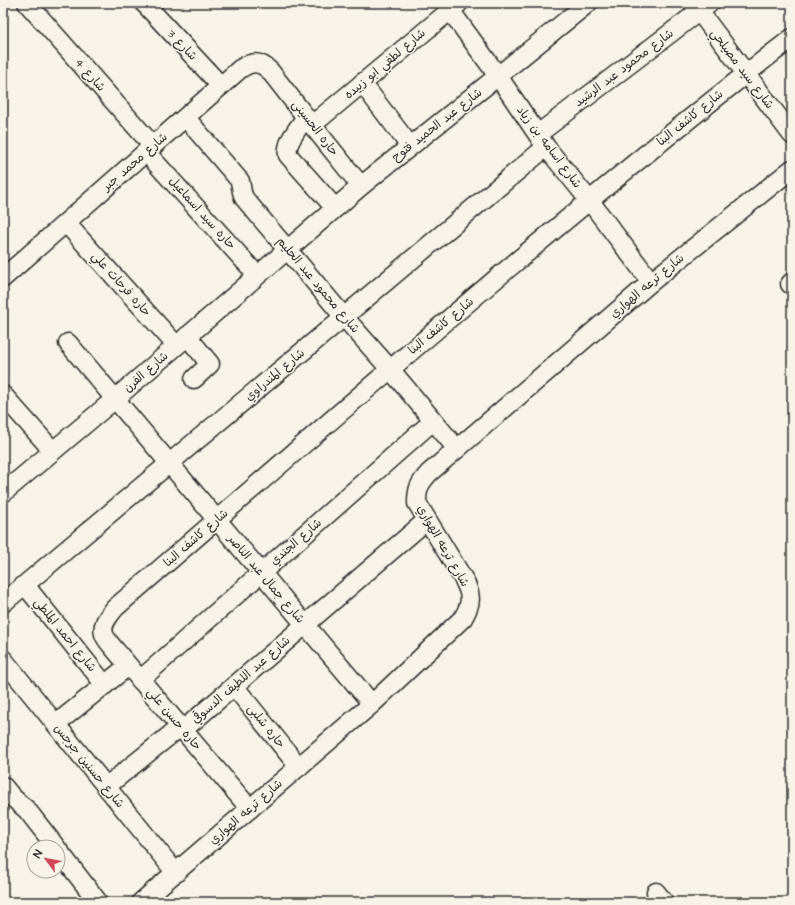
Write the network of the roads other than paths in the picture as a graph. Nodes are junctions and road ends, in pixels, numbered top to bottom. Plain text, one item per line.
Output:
1 (27, 3) edge
2 (144, 3) edge
3 (588, 3) edge
4 (700, 6) edge
5 (454, 7) edge
6 (792, 38) edge
7 (270, 71) joint
8 (745, 74) junction
9 (498, 76) junction
10 (362, 83) junction
11 (221, 86) junction
12 (186, 118) junction
13 (309, 121) junction
14 (792, 136) edge
15 (542, 140) junction
16 (410, 146) junction
17 (149, 149) junction
18 (789, 178) edge
19 (361, 186) junction
20 (589, 200) junction
21 (335, 208) junction
22 (66, 223) junction
23 (287, 249) junction
24 (257, 275) junction
25 (3, 278) edge
26 (651, 282) junction
27 (344, 317) junction
28 (181, 341) junction
29 (68, 343) dead end
30 (390, 369) junction
31 (194, 379) dead end
32 (3, 395) edge
33 (115, 399) junction
34 (434, 421) junction
35 (458, 449) junction
36 (53, 451) junction
37 (169, 464) junction
38 (3, 493) edge
39 (217, 520) junction
40 (428, 520) junction
41 (261, 573) junction
42 (24, 585) junction
43 (3, 603) edge
44 (305, 625) junction
45 (103, 626) joint
46 (3, 659) edge
47 (128, 666) junction
48 (140, 680) junction
49 (104, 685) junction
50 (234, 686) junction
51 (372, 704) junction
52 (56, 724) junction
53 (182, 728) junction
54 (299, 767) junction
55 (3, 786) edge
56 (107, 786) junction
57 (250, 809) junction
58 (50, 839) edge
59 (66, 860) edge
60 (176, 873) junction
61 (98, 902) edge
62 (141, 902) edge

1 - 17 street, شارع 4
2 - 11 street, شارع 3
3 - 9 street, شارع عبد الحميد فتوح
4 - 8 street, شارع سيد مصيلحي
4 - 15 street, شارع محمود عبد الرشيد
5 - 9 street, شارع اسامه بن زياد
5 - 10 street, شارع لطفي ابو زبيده
6 - 8 street, شارع كاشف البنا
7 - 11 street, شارع محمد جبر
7 - 13 street, حاره الحسينى
8 - 14 street, شارع سيد مصيلحي
8 - 20 street, شارع كاشف البنا
9 - 15 street, شارع اسامه بن زياد
9 - 16 street, شارع عبد الحميد فتوح
10 - 13 street, شارع لطفي ابو زبيده
10 - 16 street
11 - 12 street, شارع محمد جبر
12 - 17 street, شارع محمد جبر
12 - 23 street, شارع محمود عبد الحليم
13 - 19 street, حاره الحسينى
13 - 21 street, شارع لطفي ابو زبيده
15 - 20 street, شارع اسامه بن زياد
15 - 27 street, شارع المندراوي
16 - 19 street, شارع عبد الحميد فتوح
17 - 22 street, شارع محمد جبر
17 - 24 street, حاره سيد اسماعيل
18 - 26 street, شارع ترعه الهواري
19 - 21 street, شارع عبد الحميد فتوح
20 - 26 street, شارع اسامه بن زياد
20 - 30 street, شارع كاشف البنا
21 - 23 street, شارع عبد الحميد فتوح
22 - 25 street, شارع محمد جبر
22 - 28 street, حاره فرحات علي
23 - 24 street, شارع الفرن
23 - 27 street, شارع محمود عبد الحليم
24 - 28 street, شارع الفرن
26 - 35 street, شارع ترعه الهواري
27 - 30 street, شارع محمود عبد الحليم
27 - 37 street, شارع المندراوي
28 - 31 street, حاره فرحات علي
28 - 33 street, شارع الفرن
29 - 33 street, شارع جمال عبد الناصر
30 - 34 street, شارع محمود عبد الحليم
30 - 39 street, شارع كاشف البنا
32 - 36 street
33 - 36 street, شارع الفرن
33 - 37 street, شارع جمال عبد الناصر
34 - 35 street, شارع محمود عبد الحليم
34 - 41 street, شارع الجندي
35 - 40 street, شارع ترعه الهواري
36 - 38 street, شارع الفرن
37 - 39 street, شارع جمال عبد الناصر
37 - 42 street, شارع المندراوي
39 - 41 street, شارع جمال عبد الناصر
39 - 45 street, شارع كاشف البنا
40 - 44 street, شارع عبد اللطيف الدسوقي
40 - 51 street, شارع ترعه الهواري
41 - 44 street, شارع جمال عبد الناصر
41 - 48 street, شارع الجندي
42 - 43 street, شارع المندراوي
42 - 49 street, شارع احمد الملطي
44 - 50 street, شارع عبد اللطيف الدسوقي
44 - 51 street, شارع جمال عبد الناصر
45 - 47 street, حاره حسن علي
46 - 52 street, شارع حسنين جرجس
47 - 48 street, حاره حسن علي
47 - 49 street
48 - 53 street, حاره حسن علي
49 - 52 street
50 - 53 street, شارع عبد اللطيف الدسوقي
50 - 54 street, حاره شلبى
51 - 54 street, شارع ترعه الهواري
52 - 56 street, شارع حسنين جرجس
53 - 56 street, شارع عبد اللطيف الدسوقي
53 - 57 street, حاره حسن علي
54 - 57 street, شارع ترعه الهواري
55 - 58 street
56 - 60 street, شارع حسنين جرجس
57 - 60 street, شارع ترعه الهواري
59 - 61 street
60 - 62 street, شارع ترعه الهواري

